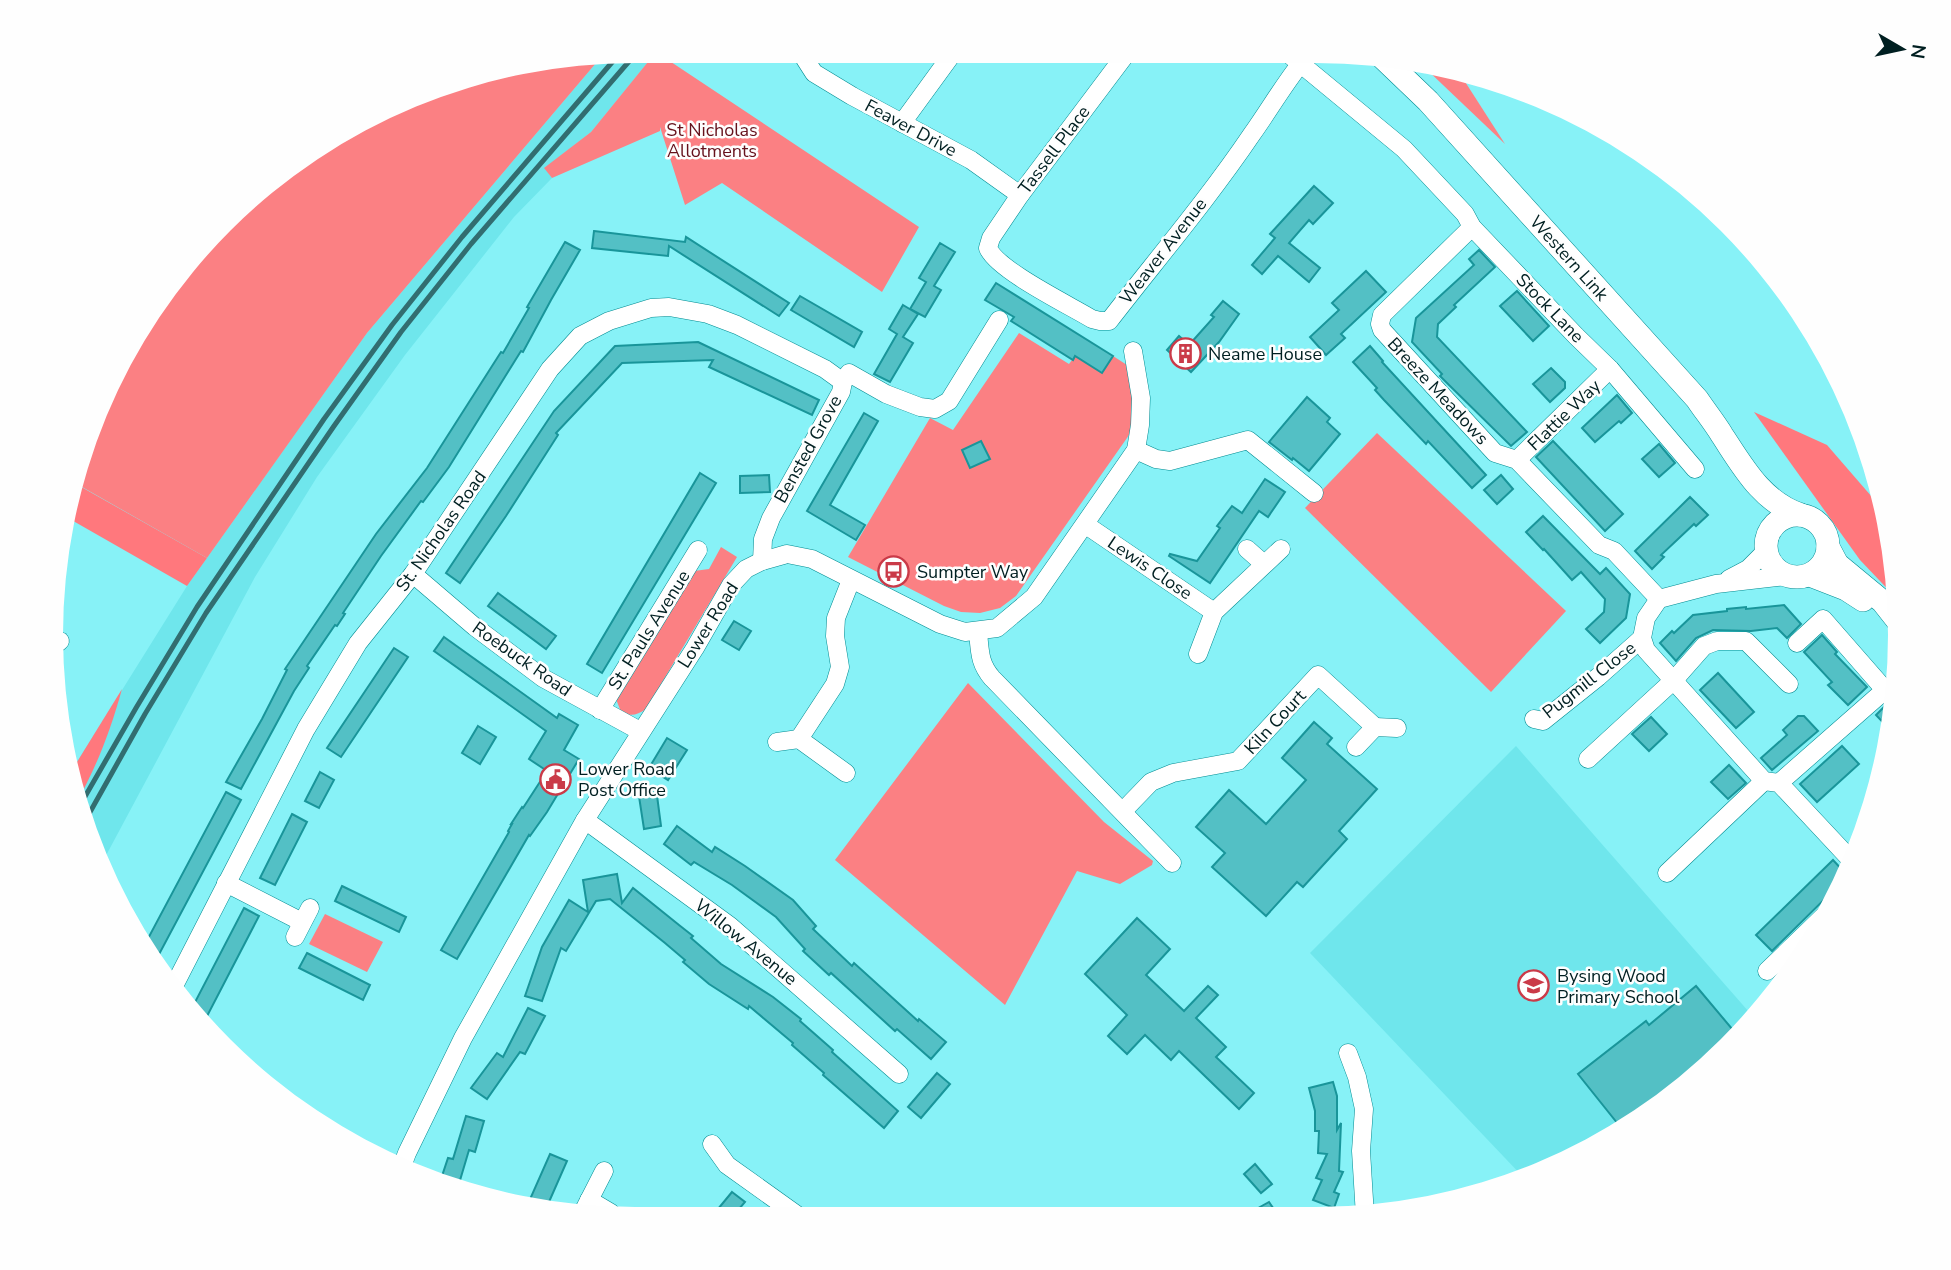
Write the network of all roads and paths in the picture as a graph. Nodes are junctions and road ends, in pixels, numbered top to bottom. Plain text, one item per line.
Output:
1 (808, 63) edge
2 (946, 63) edge
3 (1119, 63) edge
4 (1293, 63) edge
5 (1300, 63) edge
6 (1394, 68) edge
7 (902, 123) junction
8 (1020, 195) junction
9 (1472, 227) junction
10 (988, 248) joint
11 (999, 320) dead end
12 (1133, 351) dead end
13 (1610, 369) junction
14 (843, 382) junction
15 (1136, 450) junction
16 (1517, 460) junction
17 (1695, 469) dead end
18 (1745, 471) junction
19 (1314, 493) dead end
20 (1801, 515) junction
21 (1086, 525) junction
22 (1766, 545) junction
23 (1828, 547) junction
24 (1247, 549) dead end
25 (1281, 549) dead end
26 (698, 550) dead end
27 (762, 561) junction
28 (1265, 564) junction
29 (413, 574) junction
30 (1799, 575) junction
31 (851, 580) junction
32 (1716, 584) junction
33 (1659, 599) junction
34 (1887, 607) edge
35 (1214, 612) junction
36 (1887, 615) edge
37 (978, 632) junction
38 (1643, 638) junction
39 (1797, 643) dead end
40 (1198, 654) dead end
41 (1674, 680) junction
42 (1789, 684) dead end
43 (600, 710) junction
44 (1534, 719) dead end
45 (1375, 727) junction
46 (1397, 728) dead end
47 (640, 731) junction
48 (799, 739) junction
49 (777, 742) dead end
50 (1356, 747) dead end
51 (1588, 759) dead end
52 (846, 773) dead end
53 (1771, 782) junction
54 (1123, 811) junction
55 (584, 820) junction
56 (1844, 853) edge
57 (1172, 863) dead end
58 (1667, 873) dead end
59 (226, 883) junction
60 (302, 922) dead end
61 (1801, 938) edge
62 (1767, 971) dead end
63 (178, 979) edge
64 (1348, 1053) dead end
65 (899, 1074) dead end
66 (712, 1144) dead end
67 (405, 1158) edge
68 (604, 1171) dead end
69 (587, 1205) edge
70 (1364, 1205) edge
71 (784, 1207) edge

1 - 7 street, Feaver Drive
2 - 7 street
3 - 8 street, Tassell Place
4 - 10 street, Weaver Avenue
5 - 9 street, Stock Lane
6 - 18 main road, Western Link
7 - 8 street, Feaver Drive
8 - 10 street, Tassell Place
9 - 13 street, Stock Lane
9 - 16 street, Breeze Meadows
11 - 14 street, Bensted Grove
12 - 15 street
13 - 16 street, Flattie Way
13 - 17 street, Stock Lane
14 - 27 street, Bensted Grove
14 - 29 street, St. Nicholas Road
15 - 19 street
15 - 21 street
16 - 33 street, Breeze Meadows
18 - 20 main road, Western Link
18 - 22 main road, Western Link
20 - 22 main road
20 - 23 main road
21 - 35 street, Lewis Close
21 - 37 street
22 - 30 main road
22 - 32 street
23 - 30 main road
23 - 34 main road
24 - 28 street
25 - 28 street
26 - 43 street, St. Pauls Avenue
27 - 31 street, Lower Road
27 - 47 street, Lower Road
28 - 35 street
29 - 43 street, Roebuck Road
29 - 59 street, St. Nicholas Road
30 - 32 street
30 - 36 main road
31 - 37 street, Lower Road
31 - 48 street
32 - 33 street
33 - 38 street
35 - 40 street
37 - 54 street
38 - 41 street
38 - 44 street, Pugmill Close
39 - 53 street
41 - 42 street
41 - 51 street
41 - 53 street
43 - 47 street, Roebuck Road
45 - 46 street
45 - 50 street
45 - 54 street, Kiln Court
47 - 55 street, Lower Road
48 - 49 street
48 - 52 street
53 - 56 street
53 - 58 street
54 - 57 street
55 - 65 street, Willow Avenue
55 - 67 street, Lower Road
59 - 60 street
59 - 63 street, St. Nicholas Road
61 - 62 street
64 - 70 street
66 - 71 street
68 - 69 street

